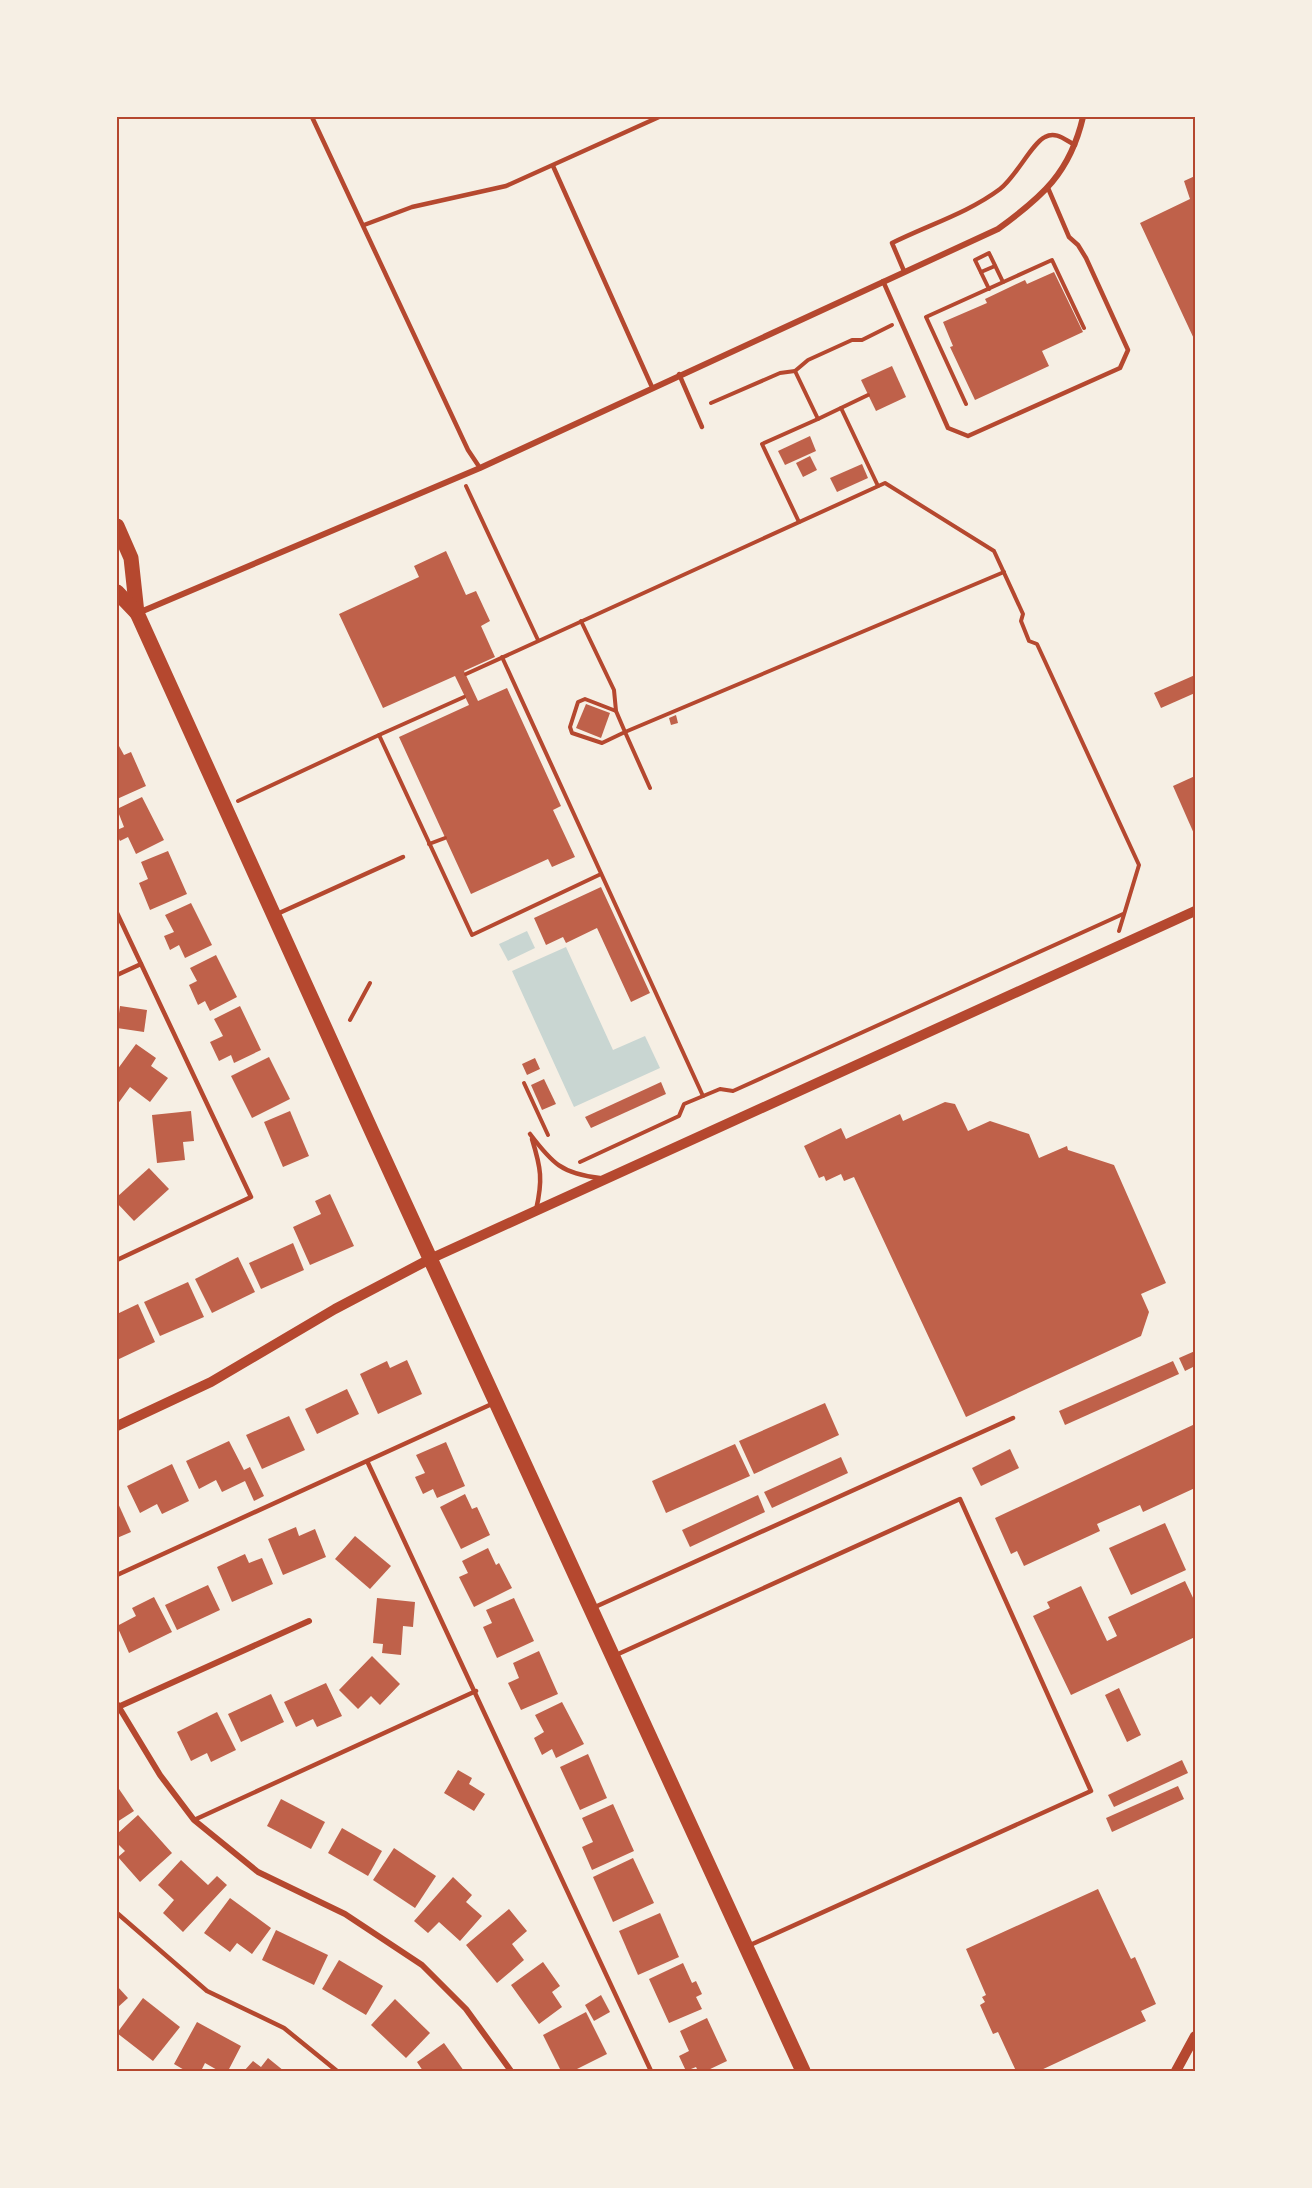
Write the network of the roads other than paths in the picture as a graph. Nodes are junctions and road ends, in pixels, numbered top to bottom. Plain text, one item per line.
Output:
1 (312, 117) edge
2 (659, 117) edge
3 (1083, 117) edge
4 (1075, 145) junction
5 (553, 166) junction
6 (1048, 188) junction
7 (364, 225) junction
8 (904, 271) junction
9 (883, 281) junction
10 (679, 374) junction
11 (651, 387) junction
12 (702, 427) dead end
13 (480, 468) junction
14 (117, 526) edge
15 (117, 592) edge
16 (137, 613) junction
17 (403, 857) dead end
18 (1195, 911) edge
19 (117, 913) edge
20 (273, 915) junction
21 (141, 964) junction
22 (117, 975) edge
23 (609, 1179) junction
24 (535, 1212) junction
25 (430, 1259) junction
26 (117, 1260) edge
27 (497, 1402) junction
28 (1013, 1418) dead end
29 (117, 1426) edge
30 (368, 1463) junction
31 (117, 1575) edge
32 (591, 1609) junction
33 (309, 1621) dead end
34 (613, 1656) junction
35 (476, 1691) junction
36 (118, 1706) edge
37 (194, 1820) junction
38 (117, 1913) edge
39 (746, 1947) junction
40 (1195, 2036) edge
41 (337, 2071) edge
42 (511, 2071) edge
43 (651, 2071) edge
44 (803, 2071) edge
45 (1176, 2071) edge

1 - 7 lane
2 - 5 lane
3 - 4 street
4 - 6 street
4 - 8 lane
5 - 7 lane
5 - 11 lane
6 - 8 street
6 - 9 lane
7 - 13 lane
8 - 9 street
9 - 10 street
10 - 11 street
10 - 12 lane
11 - 13 street
13 - 16 street
14 - 16 main road
15 - 16 main road
16 - 20 main road
17 - 20 lane
18 - 23 street
19 - 21 lane
20 - 25 main road
21 - 22 lane
21 - 26 lane
23 - 24 street
23 - 24 lane
24 - 25 street
25 - 27 main road
25 - 29 street
27 - 30 lane
27 - 32 main road
28 - 32 lane
30 - 31 lane
30 - 35 lane
32 - 34 main road
33 - 36 street
34 - 39 main road
34 - 39 lane
35 - 37 lane
35 - 43 lane
36 - 37 street
37 - 42 street
38 - 41 lane
39 - 44 main road
40 - 45 street

